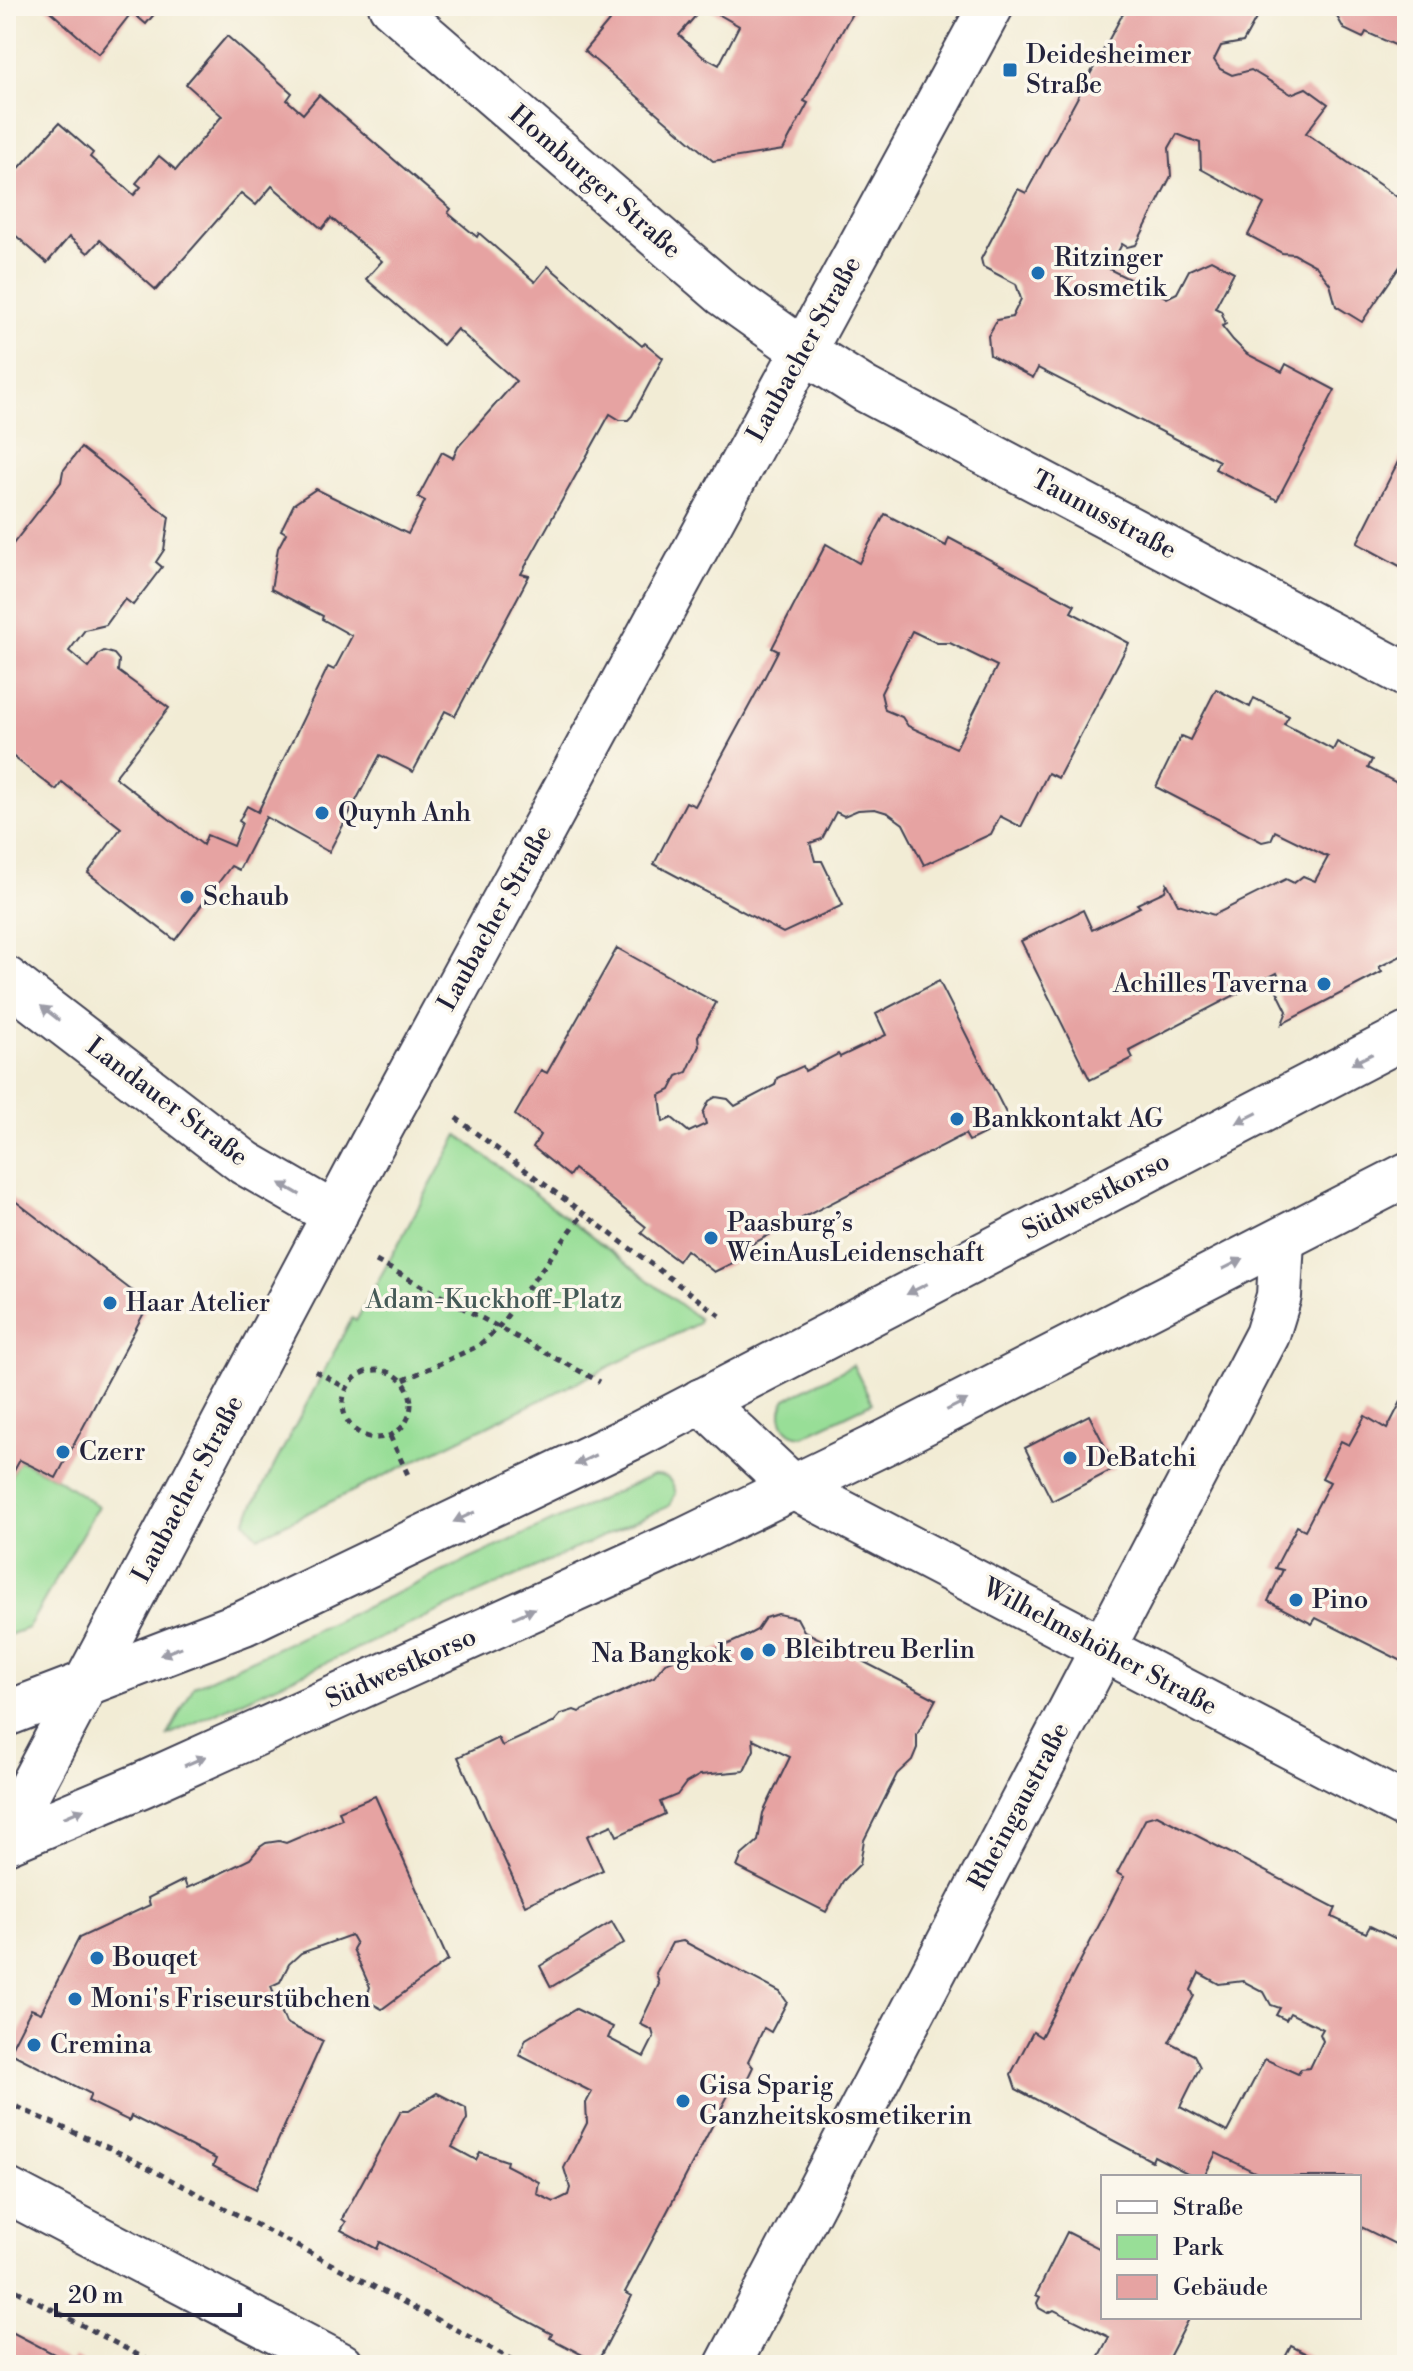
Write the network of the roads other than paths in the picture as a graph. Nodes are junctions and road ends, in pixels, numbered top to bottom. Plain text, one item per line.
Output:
1 (391, 6) edge
2 (991, 6) edge
3 (804, 351) junction
4 (1407, 675) edge
5 (6, 979) edge
6 (1407, 1035) edge
7 (1407, 1175) edge
8 (335, 1215) junction
9 (1282, 1240) junction
10 (701, 1401) junction
11 (793, 1487) junction
12 (1102, 1648) junction
13 (85, 1684) junction
14 (6, 1714) edge
15 (1407, 1807) edge
16 (6, 1834) edge
17 (6, 1842) edge
18 (6, 2190) edge
19 (341, 2365) edge
20 (728, 2365) edge

1 - 3 street, Homburger Straße
2 - 3 street, Laubacher Straße
3 - 4 street, Taunusstraße
3 - 8 street, Laubacher Straße
8 -> 5 street, Landauer Straße
6 -> 10 street, Südwestkorso
7 - 9 street, Südwestkorso
8 - 13 street, Laubacher Straße
11 -> 9 street, Südwestkorso
9 - 12 street, Rheingaustraße
10 - 11 street
10 -> 13 street, Südwestkorso
11 - 12 street, Wilhelmshöher Straße
17 -> 11 street, Südwestkorso
12 - 15 street, Wilhelmshöher Straße
12 - 20 street, Rheingaustraße
13 - 14 street, Südwestkorso
13 - 16 street, Laubacher Straße
18 - 19 street

